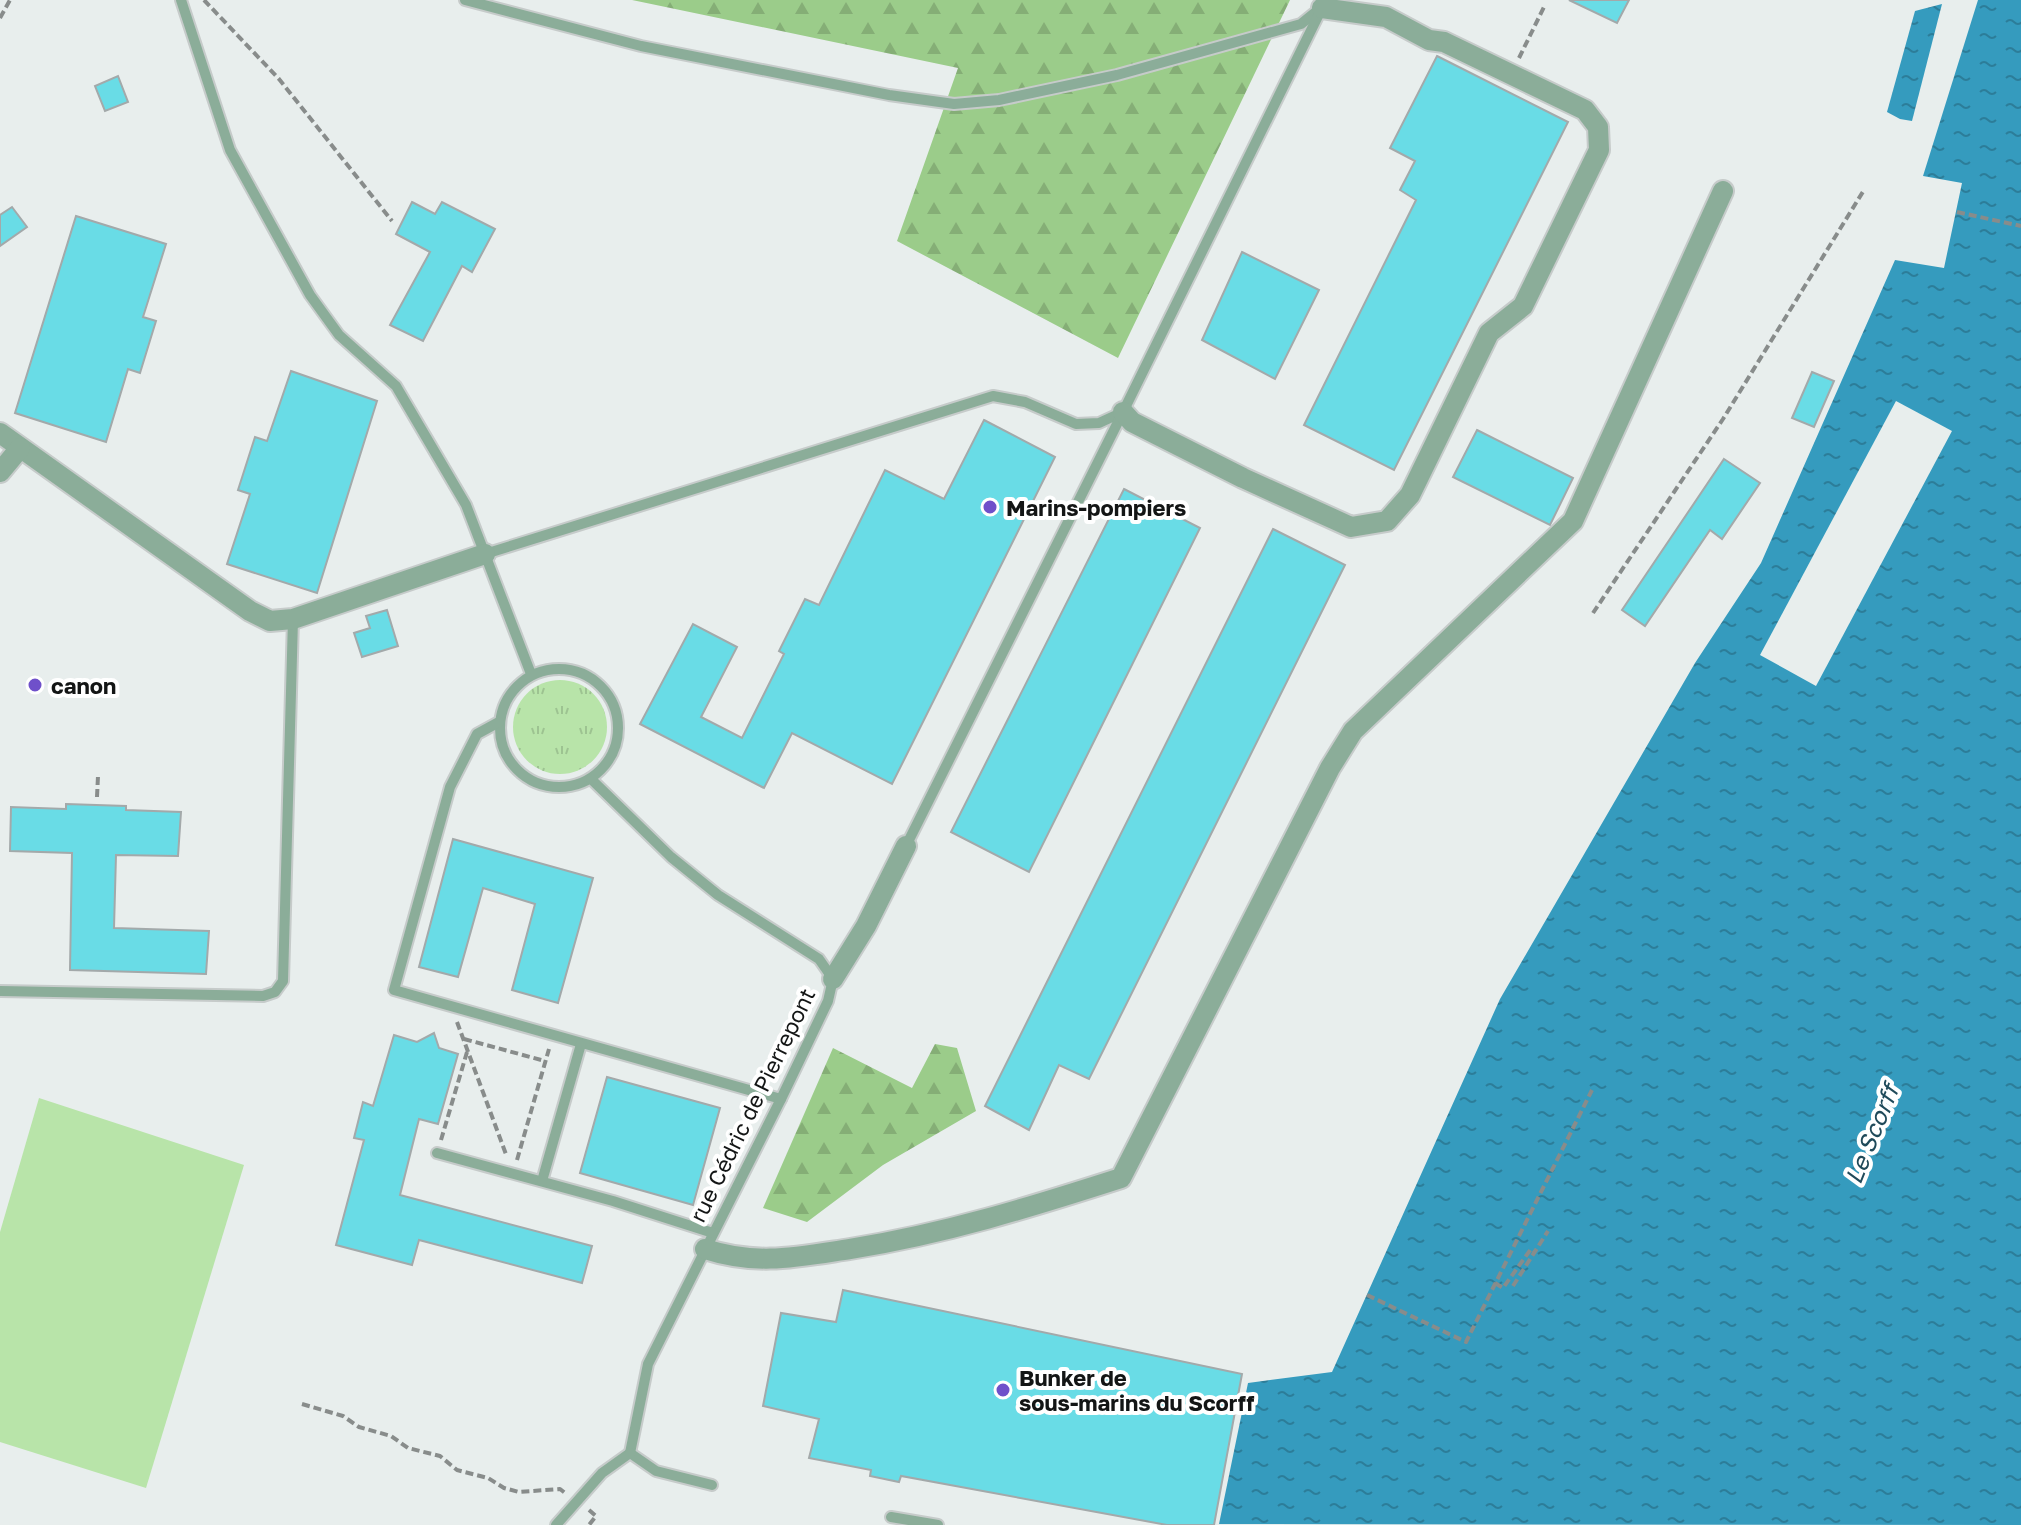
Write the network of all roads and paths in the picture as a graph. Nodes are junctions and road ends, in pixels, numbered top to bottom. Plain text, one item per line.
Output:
1 (10, 0) edge
2 (181, 0) edge
3 (204, 0) edge
4 (465, 0) edge
5 (1324, 4) edge
6 (1545, 5) dead end
7 (0, 18) edge
8 (1512, 74) junction
9 (1864, 190) dead end
10 (1723, 191) dead end
11 (1957, 212) dead end
12 (392, 221) dead end
13 (2021, 226) edge
14 (1123, 412) junction
15 (0, 433) edge
16 (20, 448) junction
17 (0, 472) edge
18 (485, 554) junction
19 (1593, 613) dead end
20 (293, 619) junction
21 (531, 674) junction
22 (499, 722) junction
23 (98, 776) dead end
24 (591, 779) junction
25 (97, 797) dead end
26 (906, 846) joint
27 (833, 979) junction
28 (0, 991) edge
29 (451, 1006) junction
30 (554, 1036) junction
31 (464, 1039) junction
32 (581, 1044) junction
33 (468, 1050) junction
34 (545, 1061) junction
35 (1592, 1090) dead end
36 (781, 1099) junction
37 (437, 1153) joint
38 (513, 1174) junction
39 (542, 1181) junction
40 (1548, 1231) dead end
41 (709, 1241) junction
42 (1535, 1252) junction
43 (1495, 1283) junction
44 (1513, 1286) dead end
45 (1367, 1295) dead end
46 (302, 1404) dead end
47 (630, 1453) junction
48 (712, 1485) dead end
49 (577, 1501) junction
50 (891, 1517) dead end
51 (556, 1525) edge
52 (589, 1525) edge
53 (938, 1525) edge

1 - 7 path
2 - 18 lane
3 - 12 path
4 - 5 lane
5 - 8 street
5 - 14 lane
6 - 8 path
8 - 14 street
9 - 19 path
10 - 41 street
11 - 13 path
14 - 18 lane
14 - 26 lane
15 - 16 street
16 - 17 street
16 - 20 street
18 - 20 street
18 - 21 lane
20 - 28 lane
21 - 22 lane
21 - 24 lane
22 - 24 lane
22 - 29 lane
23 - 25 path
24 - 27 lane, rue Cédric de Pierrepont
26 - 27 street
27 - 36 lane, rue Cédric de Pierrepont
29 - 30 lane
29 - 31 path
30 - 32 lane
30 - 34 path
31 - 33 path
31 - 34 path
32 - 36 lane
32 - 39 lane
33 - 37 path
33 - 38 path
34 - 38 path
35 - 43 path
36 - 41 lane, rue Cédric de Pierrepont
37 - 38 lane
38 - 39 lane
39 - 41 lane
40 - 42 path
41 - 47 lane, rue Cédric de Pierrepont
42 - 43 path
42 - 44 path
43 - 45 path
46 - 49 path
47 - 48 lane
47 - 49 lane
49 - 51 lane
49 - 52 path
50 - 53 lane

